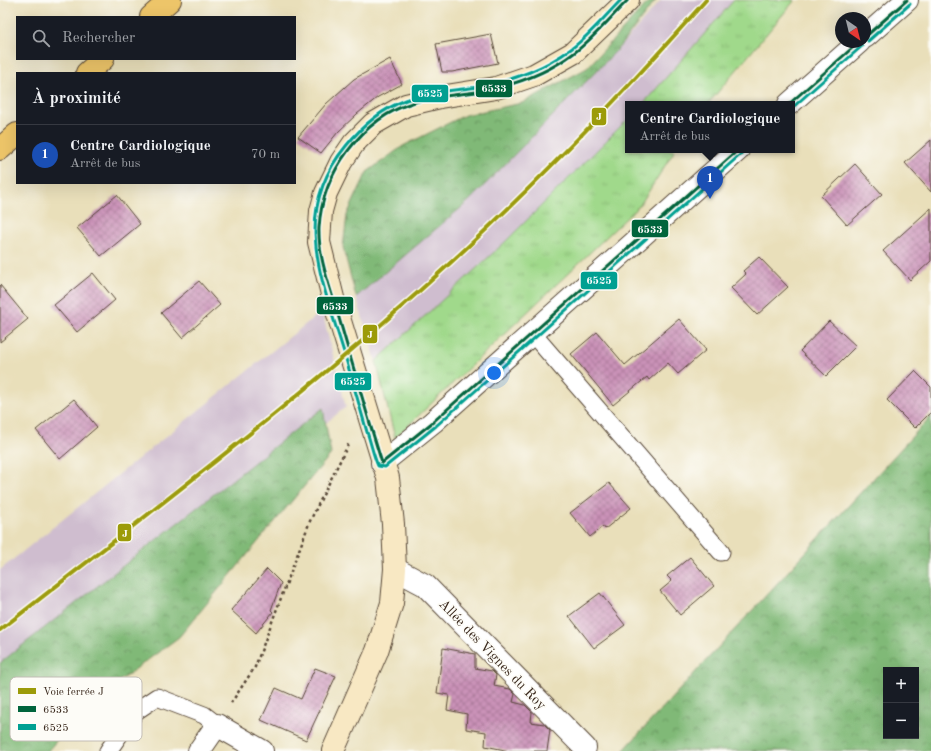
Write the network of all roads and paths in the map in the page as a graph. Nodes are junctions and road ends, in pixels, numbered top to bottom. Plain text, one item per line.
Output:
1 (170, 0) edge
2 (628, 0) edge
3 (906, 0) edge
4 (152, 16) edge
5 (871, 32) edge
6 (852, 48) edge
7 (102, 60) edge
8 (88, 72) edge
9 (793, 101) edge
10 (16, 135) edge
11 (0, 149) edge
12 (735, 153) edge
13 (532, 333) junction
14 (366, 410) junction
15 (382, 463) junction
16 (722, 552) dead end
17 (395, 569) junction
18 (142, 707) edge
19 (217, 725) junction
20 (115, 741) edge
21 (585, 748) dead end
22 (108, 751) edge
23 (199, 751) edge
24 (262, 751) edge
25 (333, 751) edge

1 - 4 main road
2 - 14 street
3 - 5 street
6 - 9 street
7 - 8 main road
10 - 11 main road
12 - 13 street
13 - 15 street
13 - 16 lane
14 - 15 street
14 - 19 path
15 - 17 street
17 - 21 street, Allée des Vignes du Roy
17 - 25 street
18 - 19 lane
19 - 23 street
19 - 24 street
20 - 22 lane

